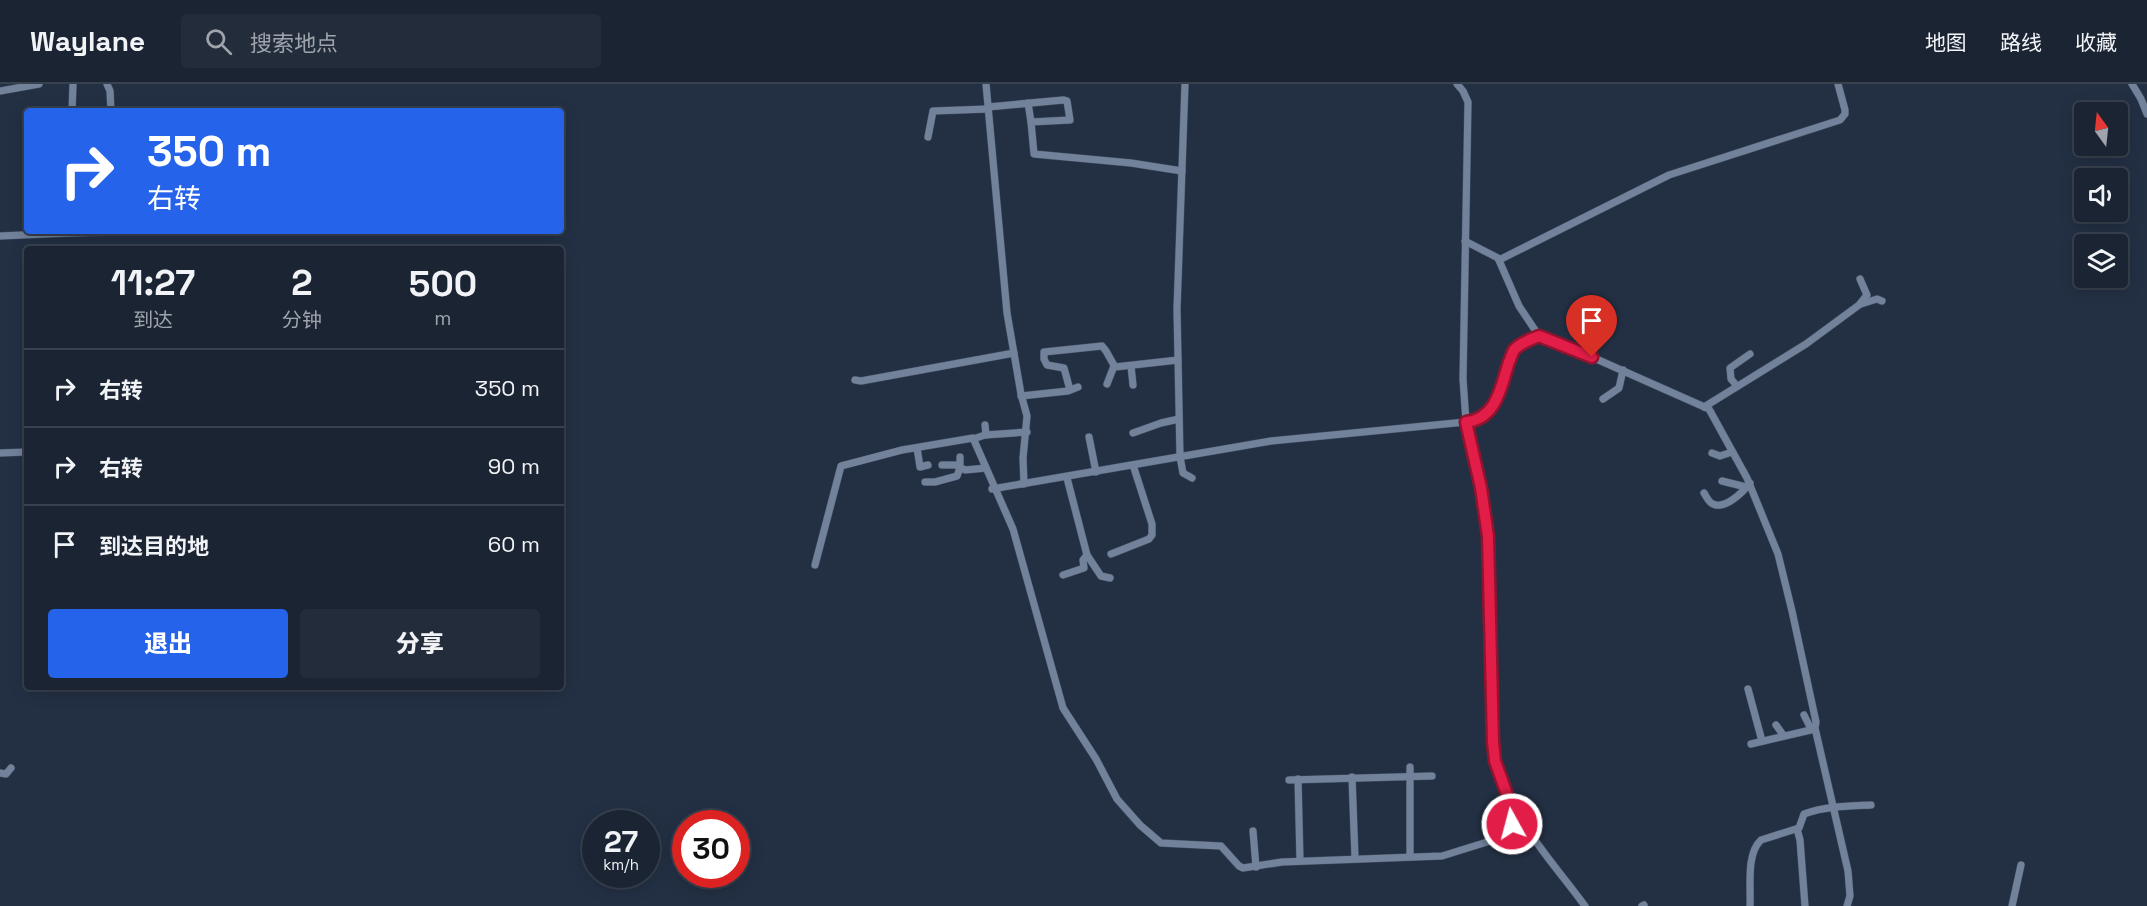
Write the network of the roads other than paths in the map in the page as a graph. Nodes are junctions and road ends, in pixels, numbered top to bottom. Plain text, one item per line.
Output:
1 (39, 84) edge
2 (73, 84) edge
3 (107, 84) edge
4 (986, 84) edge
5 (1185, 84) edge
6 (1457, 84) edge
7 (1838, 84) edge
8 (2132, 84) edge
9 (0, 91) edge
10 (1028, 103) junction
11 (72, 108) edge
12 (111, 108) edge
13 (988, 108) junction
14 (2147, 114) edge
15 (1031, 122) junction
16 (928, 137) dead end
17 (1182, 171) junction
18 (34, 234) edge
19 (0, 236) edge
20 (1465, 241) junction
21 (1499, 260) junction
22 (1860, 279) dead end
23 (1882, 301) dead end
24 (1859, 305) junction
25 (1539, 336) junction
26 (1014, 353) junction
27 (1750, 354) dead end
28 (1178, 360) junction
29 (1114, 366) junction
30 (1131, 366) junction
31 (1623, 370) junction
32 (855, 381) dead end
33 (1107, 384) dead end
34 (1133, 385) dead end
35 (1737, 386) junction
36 (1021, 396) junction
37 (1603, 399) dead end
38 (1704, 407) junction
39 (1179, 419) junction
40 (1466, 422) junction
41 (986, 425) dead end
42 (1026, 432) junction
43 (1133, 433) dead end
44 (986, 435) junction
45 (1089, 436) dead end
46 (973, 439) junction
47 (917, 448) junction
48 (24, 452) edge
49 (1732, 452) junction
50 (0, 453) edge
51 (1712, 453) dead end
52 (960, 456) dead end
53 (1180, 457) junction
54 (928, 465) dead end
55 (942, 465) dead end
56 (1133, 465) junction
57 (960, 468) junction
58 (986, 468) junction
59 (1096, 472) junction
60 (1067, 478) junction
61 (1192, 478) dead end
62 (1722, 481) dead end
63 (925, 482) dead end
64 (1024, 484) junction
65 (1748, 485) junction
66 (993, 489) junction
67 (1704, 493) dead end
68 (1111, 554) dead end
69 (1087, 555) junction
70 (815, 565) dead end
71 (1063, 574) dead end
72 (1110, 578) dead end
73 (1748, 689) dead end
74 (1804, 715) dead end
75 (1776, 725) dead end
76 (1813, 729) junction
77 (1784, 736) junction
78 (1762, 741) junction
79 (1751, 744) dead end
80 (1410, 767) dead end
81 (11, 768) dead end
82 (0, 773) edge
83 (1409, 776) junction
84 (1432, 776) dead end
85 (1352, 777) junction
86 (1298, 779) junction
87 (1289, 780) dead end
88 (1871, 805) dead end
89 (1833, 807) junction
90 (1493, 818) dead end
91 (1521, 822) junction
92 (1797, 829) junction
93 (1253, 831) dead end
94 (1410, 857) junction
95 (1355, 858) junction
96 (1300, 861) junction
97 (2021, 865) dead end
98 (1256, 867) junction
99 (1585, 906) edge
100 (1750, 906) edge
101 (1805, 906) edge
102 (1847, 906) edge
103 (2012, 906) edge

1 - 9 street
2 - 11 street
3 - 12 street
4 - 13 street
5 - 17 street
6 - 20 street
7 - 21 street
8 - 14 street
10 - 13 street
10 - 15 street
10 - 15 street
13 - 16 street
13 - 26 street
15 - 17 street
17 - 28 street
18 - 19 street
20 - 21 street
20 - 40 street
21 - 25 street
22 - 24 street
23 - 24 street
24 - 35 street
25 - 31 street
25 - 40 street
26 - 32 street
26 - 36 street
27 - 35 street
28 - 30 street
28 - 39 street
29 - 30 street
29 - 33 street
29 - 36 street
30 - 34 street
31 - 37 street
31 - 38 street
35 - 38 street
36 - 42 street
38 - 49 street
39 - 43 street
39 - 53 street
40 - 53 street
40 - 91 street
41 - 44 street
42 - 44 street
42 - 64 street
44 - 46 street
45 - 59 street
46 - 47 street
46 - 58 street
47 - 54 street
47 - 70 street
48 - 50 street
49 - 51 street
49 - 65 street
52 - 57 street
53 - 56 street
53 - 61 street
55 - 57 street
56 - 59 street
56 - 68 street
57 - 58 street
57 - 63 street
58 - 66 street
59 - 60 street
60 - 64 street
60 - 69 street
62 - 65 street
64 - 66 street
65 - 67 street
65 - 76 street
66 - 98 street
69 - 71 street
69 - 72 street
73 - 78 street
74 - 76 street
75 - 77 street
76 - 77 street
76 - 89 street
77 - 78 street
78 - 79 street
80 - 83 street
81 - 82 street
83 - 84 street
83 - 85 street
83 - 94 street
85 - 86 street
85 - 95 street
86 - 87 street
86 - 96 street
88 - 89 street
89 - 92 street
89 - 102 street
90 - 91 street
91 - 94 street
91 - 99 street
92 - 100 street
92 - 101 street
93 - 98 street
94 - 95 street
95 - 96 street
96 - 98 street
97 - 103 street

